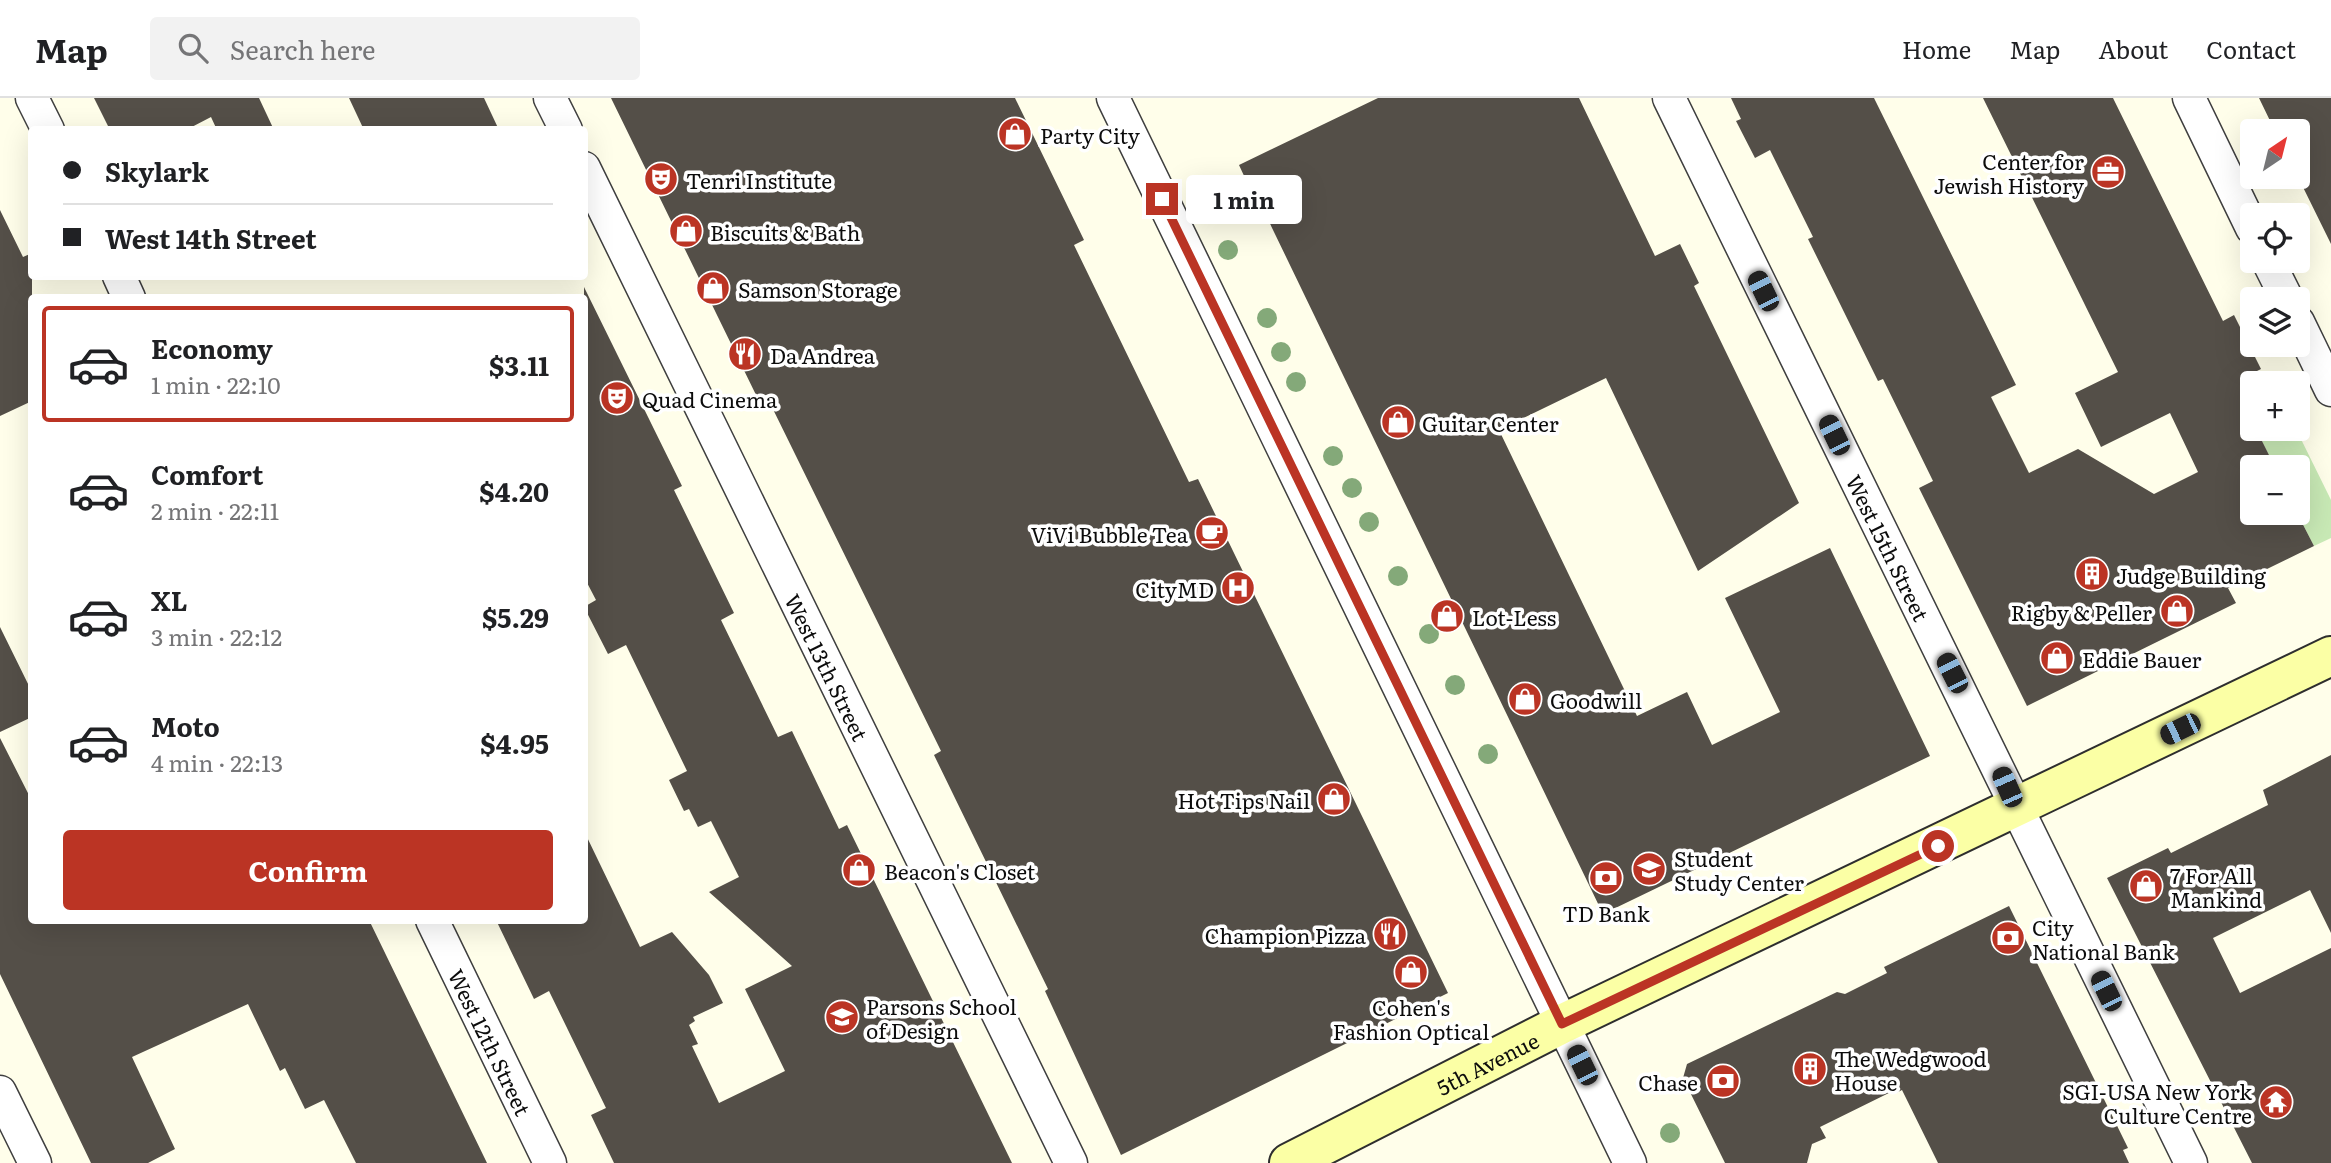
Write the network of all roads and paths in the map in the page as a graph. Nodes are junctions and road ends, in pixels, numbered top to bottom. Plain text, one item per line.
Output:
1 (32, 98) edge
2 (550, 98) edge
3 (1113, 98) edge
4 (1669, 98) edge
5 (2189, 98) edge
6 (46, 126) edge
7 (564, 126) edge
8 (588, 176) edge
9 (2240, 203) edge
10 (2310, 347) edge
11 (2331, 390) edge
12 (2331, 656) edge
13 (2017, 809) junction
14 (434, 924) edge
15 (1562, 1024) junction
16 (0, 1092) edge
17 (35, 1163) edge
18 (551, 1163) edge
19 (1071, 1163) edge
20 (1289, 1163) edge
21 (1630, 1163) edge
22 (2191, 1163) edge

1 - 6 street
2 - 7 street
3 - 15 street
4 - 13 street, West 15th Street
5 - 9 street
8 - 19 street, West 13th Street
10 - 11 street
12 - 13 main road, 5th Avenue
13 - 15 main road, 5th Avenue
13 - 22 street, West 15th Street
14 - 18 street, West 12th Street
15 - 20 main road, 5th Avenue
15 - 21 street
16 - 17 street

